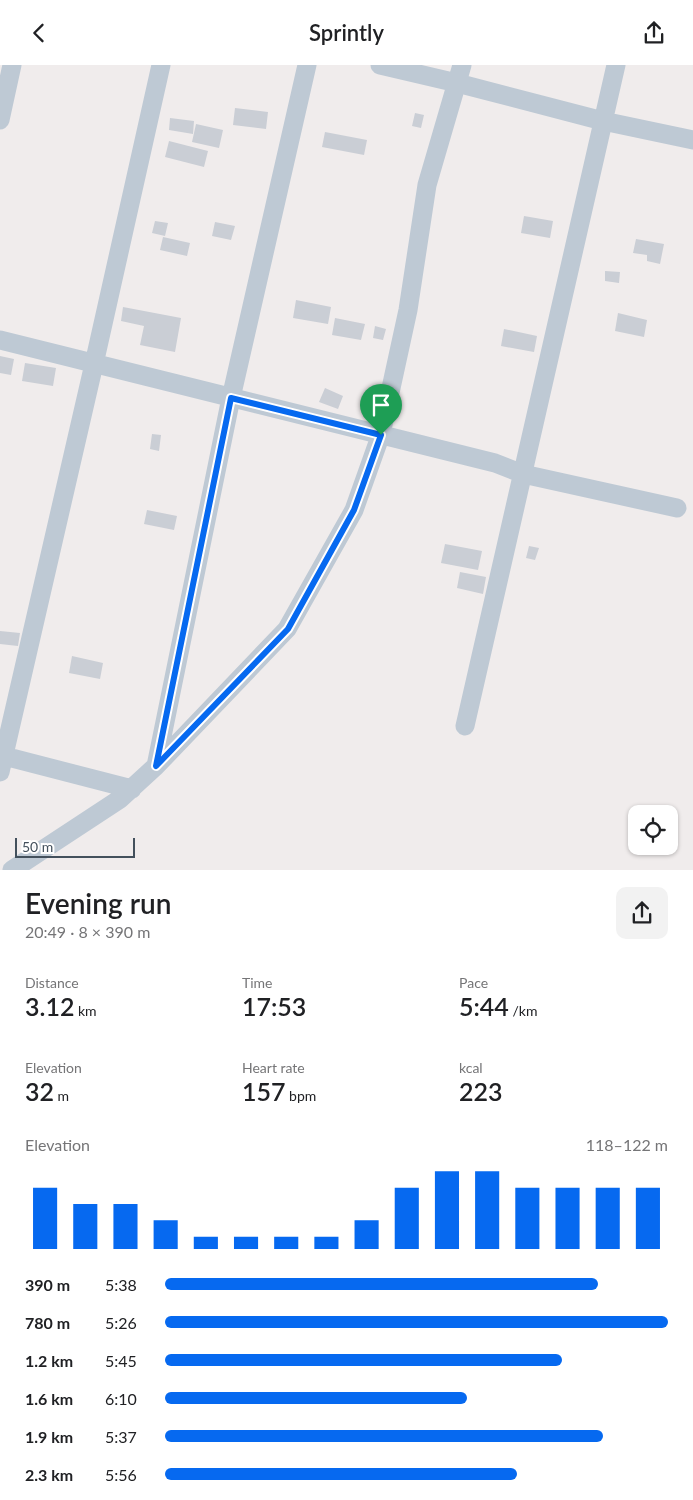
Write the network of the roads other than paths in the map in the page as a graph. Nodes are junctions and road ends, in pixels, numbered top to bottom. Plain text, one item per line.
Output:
1 (12, 65) edge
2 (161, 65) edge
3 (307, 65) edge
4 (380, 65) edge
5 (616, 65) edge
6 (459, 74) edge
7 (0, 120) edge
8 (603, 121) junction
9 (693, 140) edge
10 (0, 340) edge
11 (94, 363) junction
12 (231, 398) junction
13 (381, 435) junction
14 (523, 475) junction
15 (677, 509) dead end
16 (465, 726) dead end
17 (1, 761) edge
18 (156, 766) junction
19 (132, 789) junction
20 (12, 870) edge

1 - 7 street
2 - 11 street
3 - 12 street
4 - 6 street
5 - 8 street
6 - 8 street
6 - 13 street
8 - 9 street
8 - 14 street
10 - 11 street
11 - 12 street
11 - 17 street
12 - 13 street
12 - 18 street
13 - 14 street
13 - 18 street
14 - 15 street
14 - 16 street
17 - 19 street
18 - 19 street
19 - 20 street

